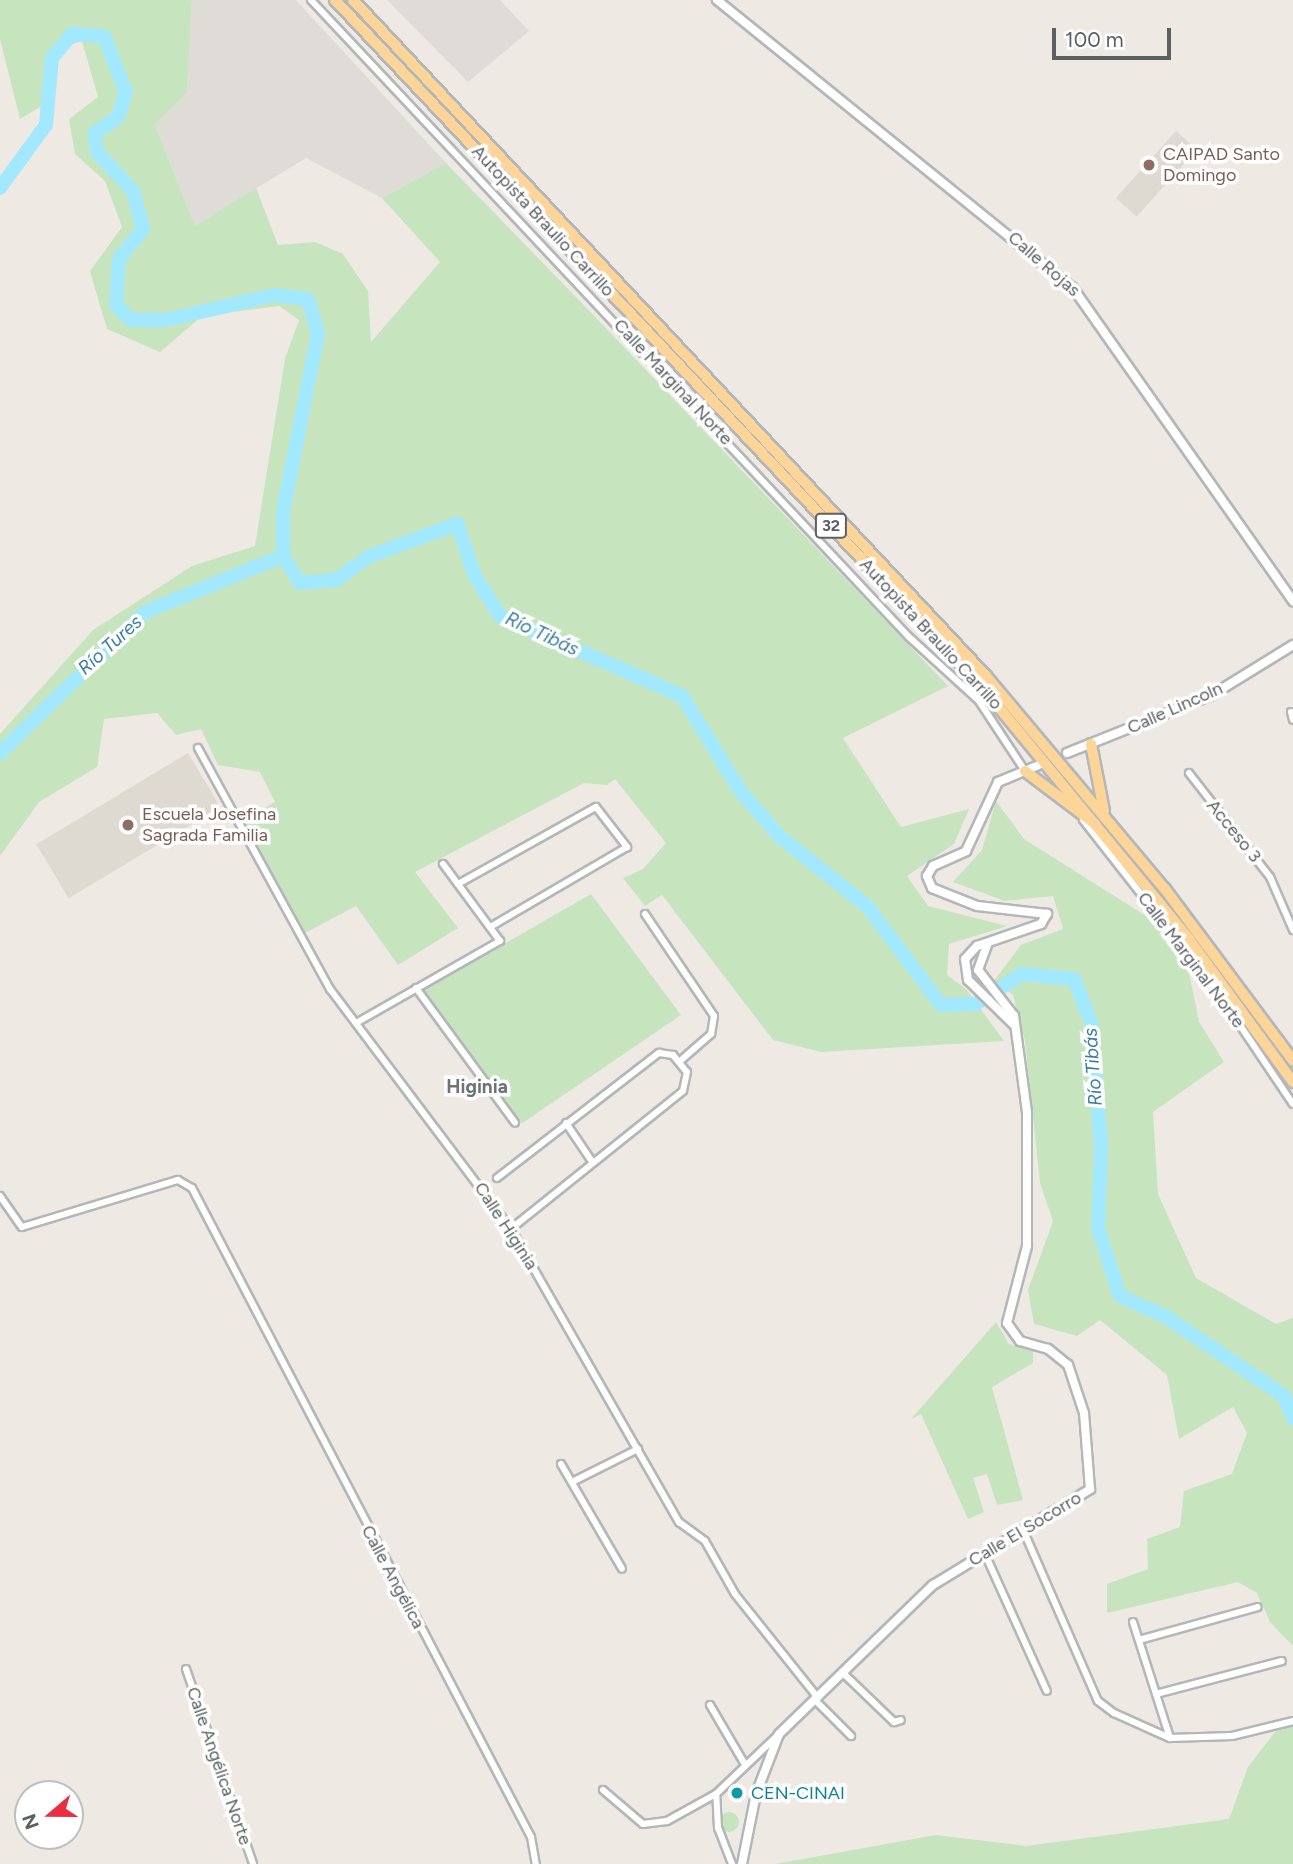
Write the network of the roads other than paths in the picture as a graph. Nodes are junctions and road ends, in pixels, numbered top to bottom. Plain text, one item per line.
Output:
1 (311, 0) edge
2 (335, 0) edge
3 (353, 0) edge
4 (717, 0) edge
5 (1293, 601) edge
6 (1293, 645) edge
7 (1091, 744) junction
8 (198, 748) dead end
9 (1068, 753) dead end
10 (1039, 765) dead end
11 (1026, 771) junction
12 (1189, 773) dead end
13 (1107, 817) junction
14 (1083, 820) junction
15 (1096, 825) junction
16 (443, 864) dead end
17 (458, 884) junction
18 (645, 914) dead end
19 (490, 927) junction
20 (1293, 930) edge
21 (987, 945) junction
22 (416, 988) junction
23 (356, 1023) junction
24 (1014, 1025) junction
25 (680, 1061) junction
26 (1293, 1061) edge
27 (1293, 1082) edge
28 (1293, 1104) edge
29 (515, 1123) dead end
30 (566, 1123) junction
31 (593, 1163) junction
32 (497, 1178) dead end
33 (0, 1196) edge
34 (511, 1229) junction
35 (638, 1449) junction
36 (561, 1464) dead end
37 (572, 1482) junction
38 (1024, 1532) junction
39 (985, 1554) junction
40 (622, 1569) dead end
41 (1258, 1606) dead end
42 (1133, 1622) dead end
43 (1139, 1640) junction
44 (1282, 1661) dead end
45 (186, 1669) dead end
46 (843, 1673) junction
47 (1047, 1690) dead end
48 (1156, 1693) junction
49 (816, 1699) junction
50 (710, 1705) dead end
51 (901, 1720) dead end
52 (1293, 1721) edge
53 (779, 1734) junction
54 (851, 1736) dead end
55 (1170, 1738) junction
56 (744, 1763) junction
57 (603, 1790) dead end
58 (716, 1794) junction
59 (253, 1864) edge
60 (536, 1864) edge
61 (732, 1864) edge
62 (742, 1864) edge

1 - 11 street, Calle Marginal Norte
2 - 15 highway, Autopista Braulio Carrillo / 32
3 - 13 highway, Autopista Braulio Carrillo / 32
4 - 5 street, Calle Rojas
6 - 7 street, Calle Lincoln
7 - 9 street
7 - 13 highway
8 - 23 street, Calle Higinia
10 - 11 street
11 - 14 highway
11 - 21 street
12 - 20 street, Acceso 3
13 - 15 highway
13 - 26 highway, Autopista Braulio Carrillo / 32
14 - 15 highway
14 - 28 street, Calle Marginal Norte
15 - 27 highway, Autopista Braulio Carrillo / 32
16 - 17 street
17 - 19 street
17 - 19 street
18 - 25 street
19 - 22 street
21 - 24 street, Calle El Socorro
21 - 24 street
22 - 23 street
22 - 29 street
23 - 34 street, Calle Higinia
24 - 38 street, Calle El Socorro
25 - 30 street
25 - 31 street
30 - 31 street
30 - 32 street
31 - 34 street
33 - 60 street, Calle Angélica
34 - 35 street, Calle Higinia
35 - 37 street
35 - 49 street, Calle Higinia
36 - 37 street
37 - 40 street
38 - 39 street, Calle El Socorro
38 - 55 street
39 - 46 street, Calle El Socorro
39 - 47 street
41 - 43 street
42 - 43 street
43 - 48 street
44 - 48 street
45 - 59 street, Calle Angélica Norte
46 - 49 street, Calle El Socorro
46 - 51 street
48 - 55 street
49 - 53 street, Calle El Socorro
49 - 54 street, Calle Higinia
50 - 56 street
52 - 55 street
53 - 56 street
53 - 62 street, Calle El Socorro
56 - 58 street
57 - 58 street
58 - 61 street

